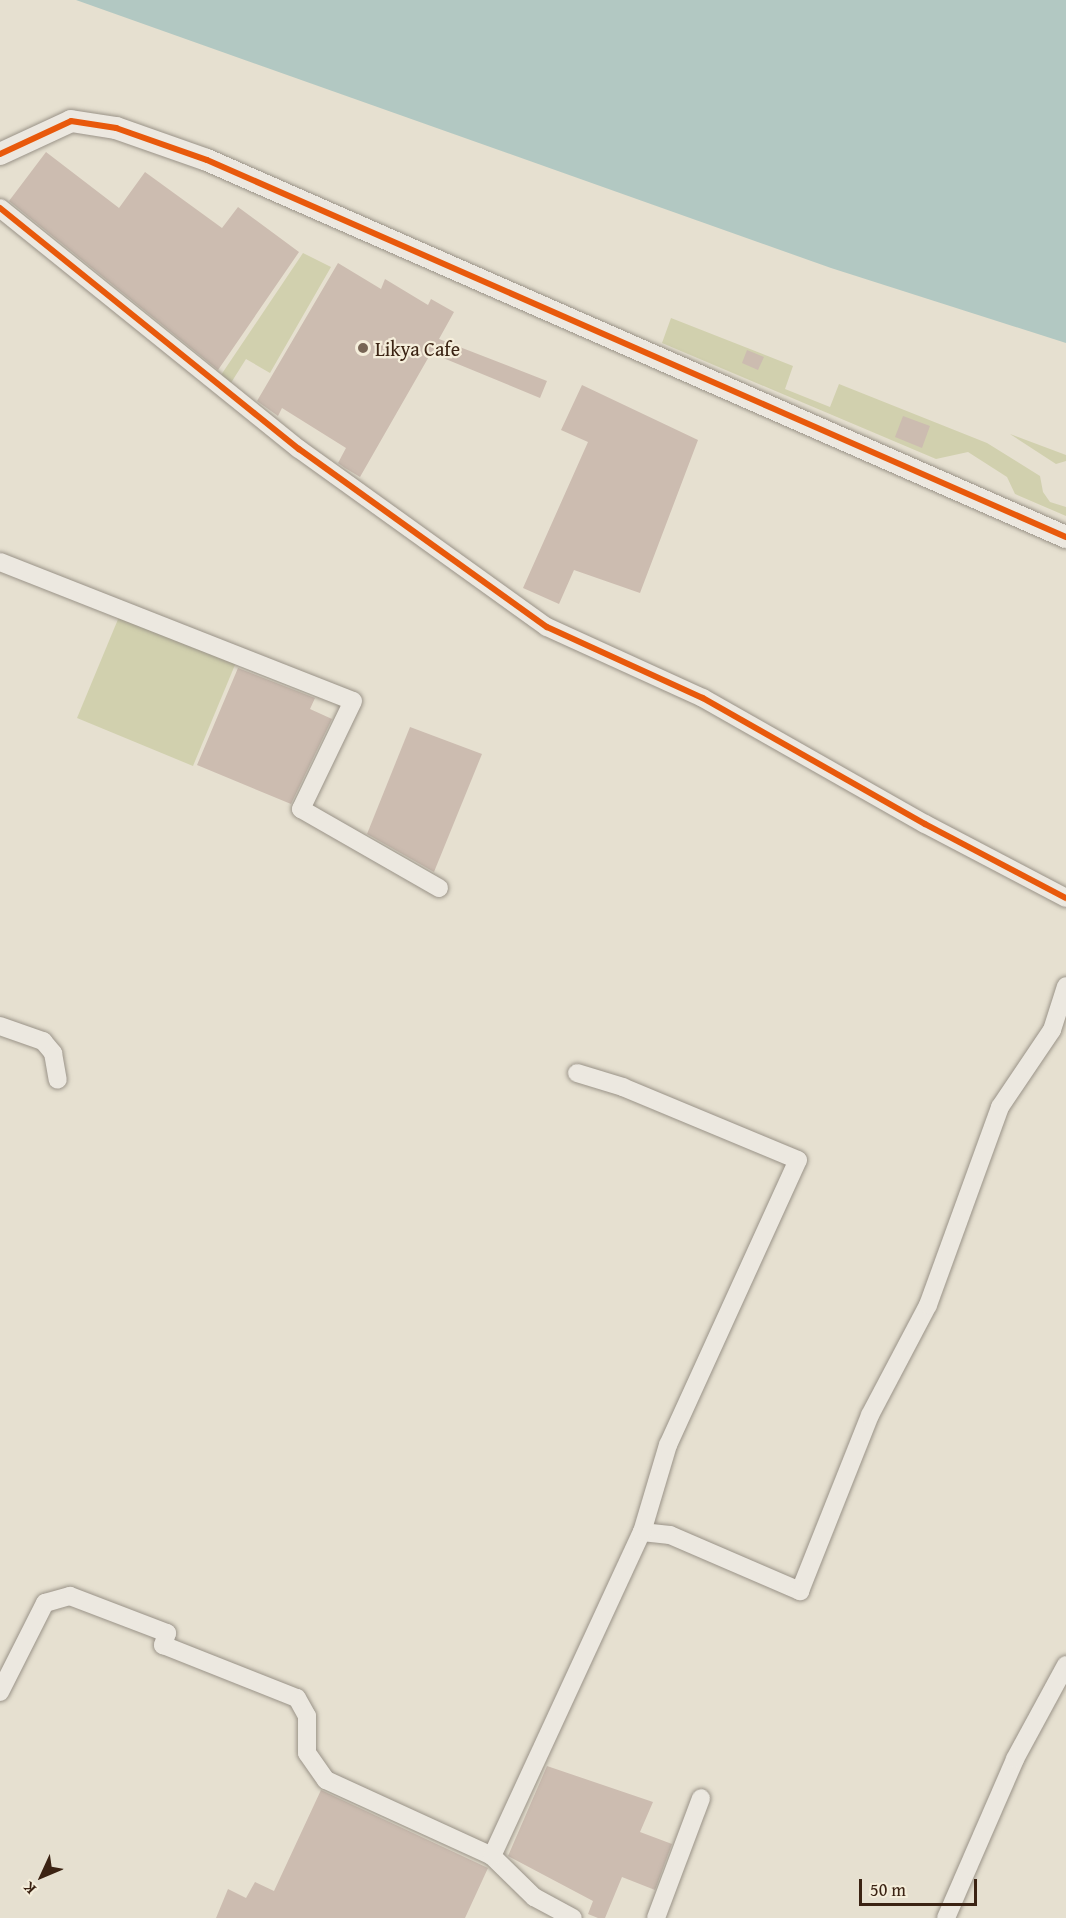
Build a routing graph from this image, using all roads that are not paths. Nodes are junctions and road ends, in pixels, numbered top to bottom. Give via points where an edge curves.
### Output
1 (0, 154) edge
2 (0, 208) edge
3 (1066, 537) edge
4 (0, 562) edge
5 (439, 888) dead end
6 (1066, 898) edge
7 (1066, 986) edge
8 (0, 1026) edge
9 (577, 1073) dead end
10 (58, 1080) dead end
11 (642, 1532) junction
12 (1066, 1665) edge
13 (0, 1692) edge
14 (701, 1798) dead end
15 (492, 1856) junction
16 (573, 1918) edge
17 (656, 1918) edge
18 (946, 1918) edge

1 - 3 street via 71,121 116,128 207,160
2 - 6 street via 299,449 547,627 704,698 925,824
4 - 5 street via 353,701 302,809
7 - 11 street via 1052,1030 1000,1107 928,1305 870,1415 800,1591 670,1535
8 - 10 street via 43,1041 53,1053
9 - 11 street via 623,1087 798,1160 668,1445
11 - 15 street
12 - 18 street via 1015,1759
13 - 15 street via 45,1603 70,1596 167,1633 163,1645 297,1698 307,1716 307,1753 326,1780
14 - 17 street
15 - 16 street via 534,1897

